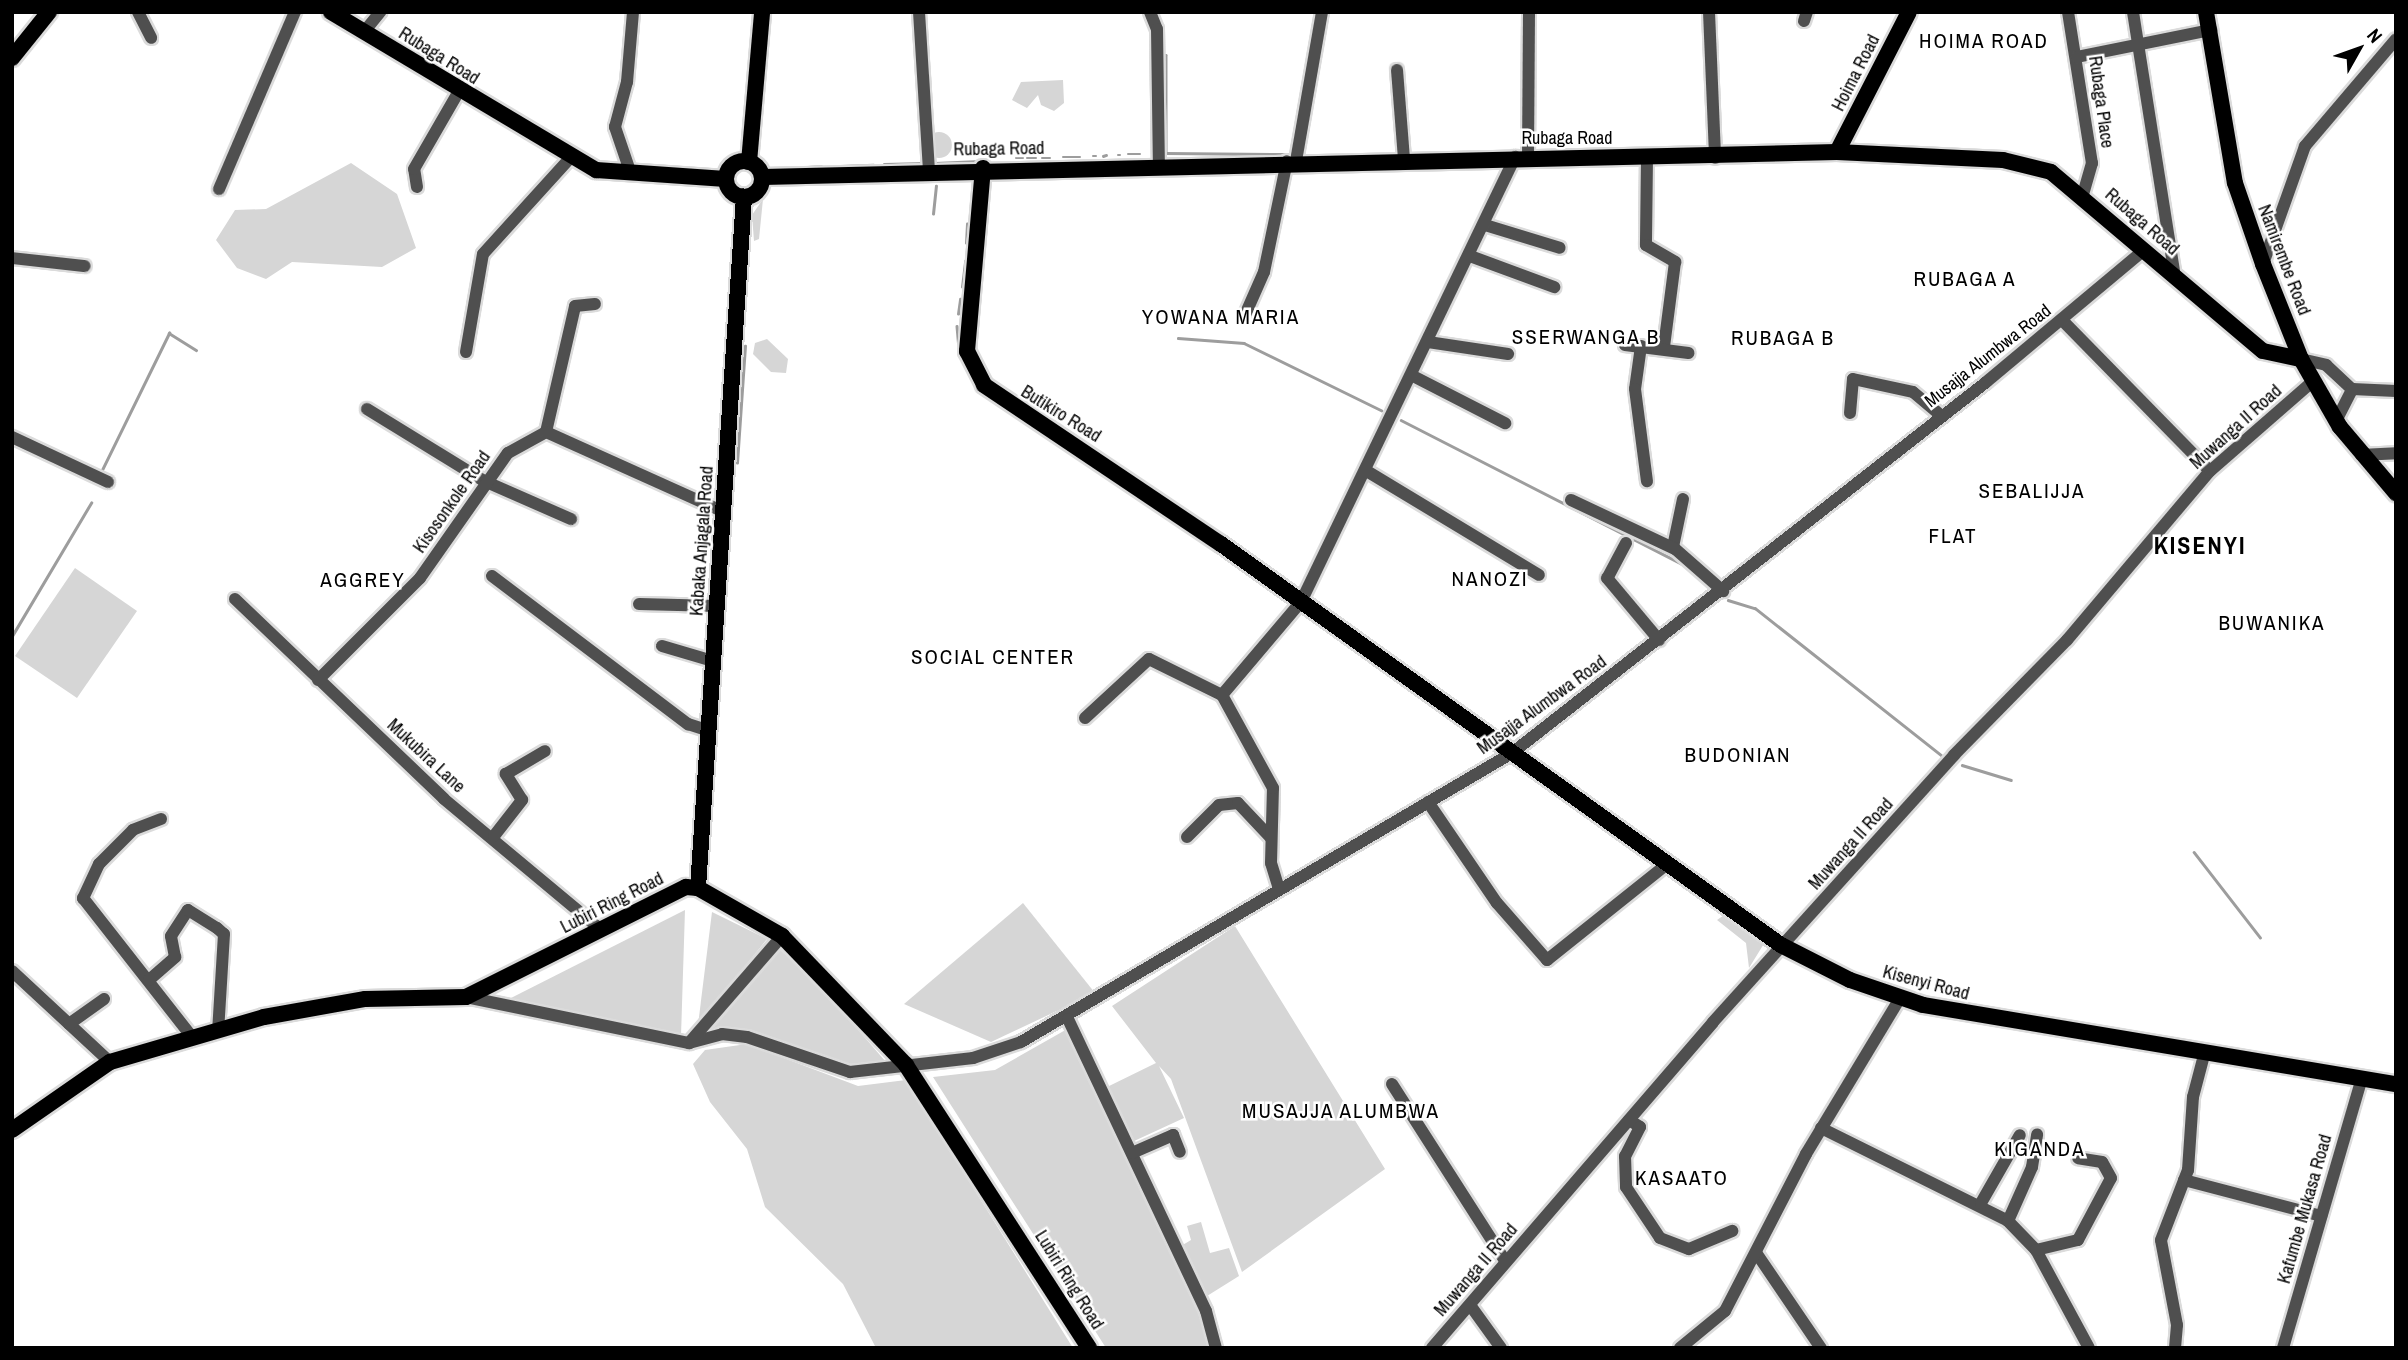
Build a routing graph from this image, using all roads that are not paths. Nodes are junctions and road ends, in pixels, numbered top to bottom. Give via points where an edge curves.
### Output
1 (49, 12) edge
2 (138, 12) edge
3 (295, 12) edge
4 (331, 12) edge
5 (380, 12) edge
6 (633, 12) edge
7 (762, 12) edge
8 (919, 12) edge
9 (1150, 12) edge
10 (1322, 12) edge
11 (1529, 12) edge
12 (1709, 12) edge
13 (1909, 12) edge
14 (2068, 12) edge
15 (2133, 12) edge
16 (2206, 12) edge
17 (2211, 30) junction
18 (364, 33) junction
19 (151, 38) dead end
20 (2396, 39) edge
21 (2142, 46) junction
22 (2077, 57) junction
23 (12, 58) edge
24 (1397, 70) dead end
25 (459, 91) junction
26 (1837, 152) junction
27 (1522, 157) junction
28 (1647, 158) junction
29 (1715, 158) junction
30 (569, 159) junction
31 (1404, 159) junction
32 (1292, 161) junction
33 (749, 162) junction
34 (1159, 166) junction
35 (983, 168) junction
36 (929, 170) junction
37 (631, 174) junction
38 (763, 177) junction
39 (726, 179) junction
40 (417, 187) dead end
41 (219, 189) dead end
42 (2083, 195) junction
43 (744, 197) junction
44 (1485, 225) junction
45 (1560, 248) dead end
46 (2144, 250) junction
47 (1470, 256) junction
48 (12, 258) edge
49 (2263, 264) junction
50 (85, 265) dead end
51 (2175, 276) junction
52 (1554, 288) dead end
53 (595, 304) dead end
54 (1245, 314) dead end
55 (2062, 320) junction
56 (1428, 342) junction
57 (1625, 345) dead end
58 (1641, 346) junction
59 (1664, 347) junction
60 (466, 352) dead end
61 (1688, 352) dead end
62 (1508, 354) dead end
63 (2301, 359) junction
64 (1412, 375) junction
65 (2314, 381) junction
66 (2352, 389) junction
67 (2396, 391) edge
68 (367, 410) dead end
69 (1850, 414) dead end
70 (1942, 416) junction
71 (2336, 421) junction
72 (1505, 423) dead end
73 (546, 432) junction
74 (12, 437) edge
75 (2396, 453) edge
76 (2361, 456) junction
77 (1365, 470) junction
78 (2210, 471) junction
79 (484, 481) junction
80 (1647, 481) dead end
81 (108, 482) dead end
82 (2396, 493) edge
83 (1683, 499) dead end
84 (1571, 500) dead end
85 (724, 512) junction
86 (571, 519) dead end
87 (1626, 542) dead end
88 (1675, 550) junction
89 (1539, 575) dead end
90 (492, 576) dead end
91 (1723, 591) junction
92 (235, 599) dead end
93 (1301, 601) junction
94 (639, 604) dead end
95 (717, 606) junction
96 (1659, 640) junction
97 (662, 646) dead end
98 (713, 661) junction
99 (318, 680) junction
100 (1222, 695) junction
101 (1085, 718) dead end
102 (709, 731) junction
103 (545, 751) dead end
104 (1512, 753) junction
105 (1428, 802) junction
106 (161, 819) dead end
107 (494, 836) junction
108 (1187, 837) dead end
109 (1270, 837) junction
110 (1662, 869) junction
111 (698, 888) junction
112 (1279, 889) junction
113 (601, 930) junction
114 (782, 936) junction
115 (1781, 945) junction
116 (12, 971) edge
117 (149, 980) junction
118 (466, 997) junction
119 (1900, 998) junction
120 (104, 999) dead end
121 (1068, 1019) junction
122 (69, 1024) junction
123 (218, 1031) junction
124 (192, 1037) junction
125 (689, 1043) junction
126 (2204, 1055) junction
127 (110, 1062) junction
128 (899, 1066) junction
129 (2361, 1081) junction
130 (1392, 1084) dead end
131 (2396, 1084) edge
132 (1629, 1120) junction
133 (1821, 1128) junction
134 (12, 1130) edge
135 (2037, 1134) dead end
136 (2020, 1135) dead end
137 (1180, 1152) dead end
138 (1132, 1153) junction
139 (2078, 1158) dead end
140 (2184, 1181) junction
141 (1981, 1203) junction
142 (2321, 1216) junction
143 (2008, 1221) junction
144 (1732, 1231) dead end
145 (2036, 1250) junction
146 (1757, 1254) junction
147 (1506, 1262) junction
148 (1470, 1305) junction
149 (1089, 1348) edge
150 (1216, 1348) edge
151 (1432, 1348) edge
152 (1501, 1348) edge
153 (1680, 1348) edge
154 (1821, 1348) edge
155 (2089, 1348) edge
156 (2175, 1348) edge
157 (2283, 1348) edge

1 - 23 main road
2 - 19 street
3 - 41 street
4 - 18 main road, Rubaga Road
5 - 18 street
6 - 37 street via 627,82 615,127
7 - 33 main road
8 - 36 street
9 - 34 street via 1157,29
10 - 32 street
11 - 27 street
12 - 29 street
13 - 26 main road, Hoima Road
14 - 22 street, Rubaga Place
15 - 21 street
16 - 17 main road, Namirembe Road
17 - 21 street
17 - 49 main road, Namirembe Road via 2235,183
18 - 25 main road, Rubaga Road
20 - 49 street via 2305,146
21 - 22 street
21 - 51 street
22 - 42 street, Rubaga Place via 2092,163
24 - 31 street
25 - 30 main road, Rubaga Road
25 - 40 street via 414,169
26 - 29 main road, Rubaga Road
26 - 42 main road, Rubaga Road via 2033,164
27 - 28 main road, Rubaga Road
27 - 31 main road, Rubaga Road
27 - 44 street
28 - 29 main road, Rubaga Road
28 - 59 street via 1646,245 1675,262
30 - 37 main road, Rubaga Road
30 - 60 street via 483,254
31 - 32 main road, Rubaga Road
32 - 34 main road, Rubaga Road
32 - 54 street via 1264,272
33 - 38 main road
33 - 39 main road via 733,165
34 - 35 main road, Rubaga Road
35 - 36 main road, Rubaga Road
35 - 93 main road, Butikiro Road via 967,351 984,385
36 - 38 main road, Rubaga Road
37 - 39 main road, Rubaga Road
38 - 43 main road via 758,190
39 - 43 main road via 732,192
42 - 46 main road, Rubaga Road
43 - 85 main road, Kabaka Anjagala Road
44 - 45 street
44 - 47 street
46 - 51 main road, Rubaga Road
46 - 55 street, Musajja Alumbwa Road
47 - 52 street
47 - 56 street
48 - 50 street
49 - 63 main road, Namirembe Road
51 - 63 main road, Rubaga Road via 2263,351
53 - 73 street via 575,306
55 - 70 street, Musajja Alumbwa Road
55 - 78 street
56 - 62 street
56 - 64 street
57 - 58 street
58 - 59 street
58 - 80 street via 1635,389
59 - 61 street
63 - 65 main road, Namirembe Road
63 - 66 street via 2326,365
64 - 72 street
64 - 77 street
65 - 71 main road, Namirembe Road
65 - 78 street, Muwanga II Road
66 - 67 street
66 - 71 street
68 - 79 street
69 - 70 street via 1853,379 1913,392
70 - 91 street, Musajja Alumbwa Road
71 - 76 main road, Namirembe Road
73 - 79 street, Kisosonkole Road via 508,453
73 - 85 street
74 - 81 street
75 - 76 street
76 - 82 main road, Namirembe Road
77 - 89 street
77 - 93 street
78 - 115 street, Muwanga II Road via 2067,640
79 - 86 street
79 - 99 street, Kisosonkole Road via 420,578
83 - 88 street
84 - 88 street
85 - 95 main road, Kabaka Anjagala Road
87 - 96 street via 1607,578
88 - 91 street
90 - 102 street via 688,724
91 - 96 street, Musajja Alumbwa Road
92 - 99 street, Mukubira Lane
93 - 100 street
93 - 104 main road, Butikiro Road
94 - 95 street
95 - 98 main road, Kabaka Anjagala Road
96 - 104 street, Musajja Alumbwa Road
97 - 98 street
98 - 102 main road, Kabaka Anjagala Road
99 - 107 street, Mukubira Lane via 444,799
100 - 101 street via 1149,659
100 - 109 street via 1273,788
102 - 111 main road, Kabaka Anjagala Road
103 - 107 street via 506,774 522,800
104 - 105 street, Musajja Alumbwa Road
104 - 110 main road, Kisenyi Road
105 - 110 street via 1497,903 1547,960
105 - 112 street, Musajja Alumbwa Road
106 - 117 street via 133,830 99,864 83,898
107 - 113 street, Mukubira Lane
108 - 109 street via 1219,805 1238,803
109 - 112 street
110 - 115 main road, Kisenyi Road
111 - 113 main road, Lubiri Ring Road via 686,887
111 - 114 main road, Lubiri Ring Road
112 - 121 street, Musajja Alumbwa Road
113 - 118 main road, Lubiri Ring Road
114 - 125 street
114 - 128 main road, Lubiri Ring Road
115 - 119 main road, Kisenyi Road
115 - 132 street, Muwanga II Road
116 - 122 street
117 - 123 street via 174,957 171,936 188,910 218,928 224,934
117 - 124 street
118 - 123 main road, Lubiri Ring Road via 365,999
118 - 125 street
119 - 126 main road, Kisenyi Road
119 - 133 street
120 - 122 street
121 - 128 street, Musajja Alumbwa Road via 973,1058
121 - 138 street
122 - 127 street
123 - 124 main road, Lubiri Ring Road
124 - 127 main road, Lubiri Ring Road
125 - 128 street, Musajja Alumbwa Road via 722,1034 747,1037 822,1067 850,1072
126 - 129 main road, Kisenyi Road
126 - 140 street via 2193,1097
127 - 134 main road, Lubiri Ring Road
128 - 149 main road, Lubiri Ring Road
129 - 131 main road, Kisenyi Road
129 - 142 street, Kafumbe Mukasa Road
130 - 147 street
132 - 144 street via 1640,1127 1625,1156 1626,1187 1660,1238 1689,1249
132 - 147 street, Muwanga II Road
133 - 141 street
133 - 146 street
135 - 143 street via 2028,1178
136 - 141 street
137 - 138 street via 1173,1135
138 - 150 street
139 - 145 street via 2102,1162 2111,1178 2078,1240
140 - 142 street
140 - 156 street via 2164,1225 2161,1252 2177,1325
141 - 143 street
142 - 157 street, Kafumbe Mukasa Road
143 - 145 street
145 - 155 street
146 - 153 street via 1725,1311
146 - 154 street
147 - 148 street, Muwanga II Road
148 - 151 street, Muwanga II Road
148 - 152 street

